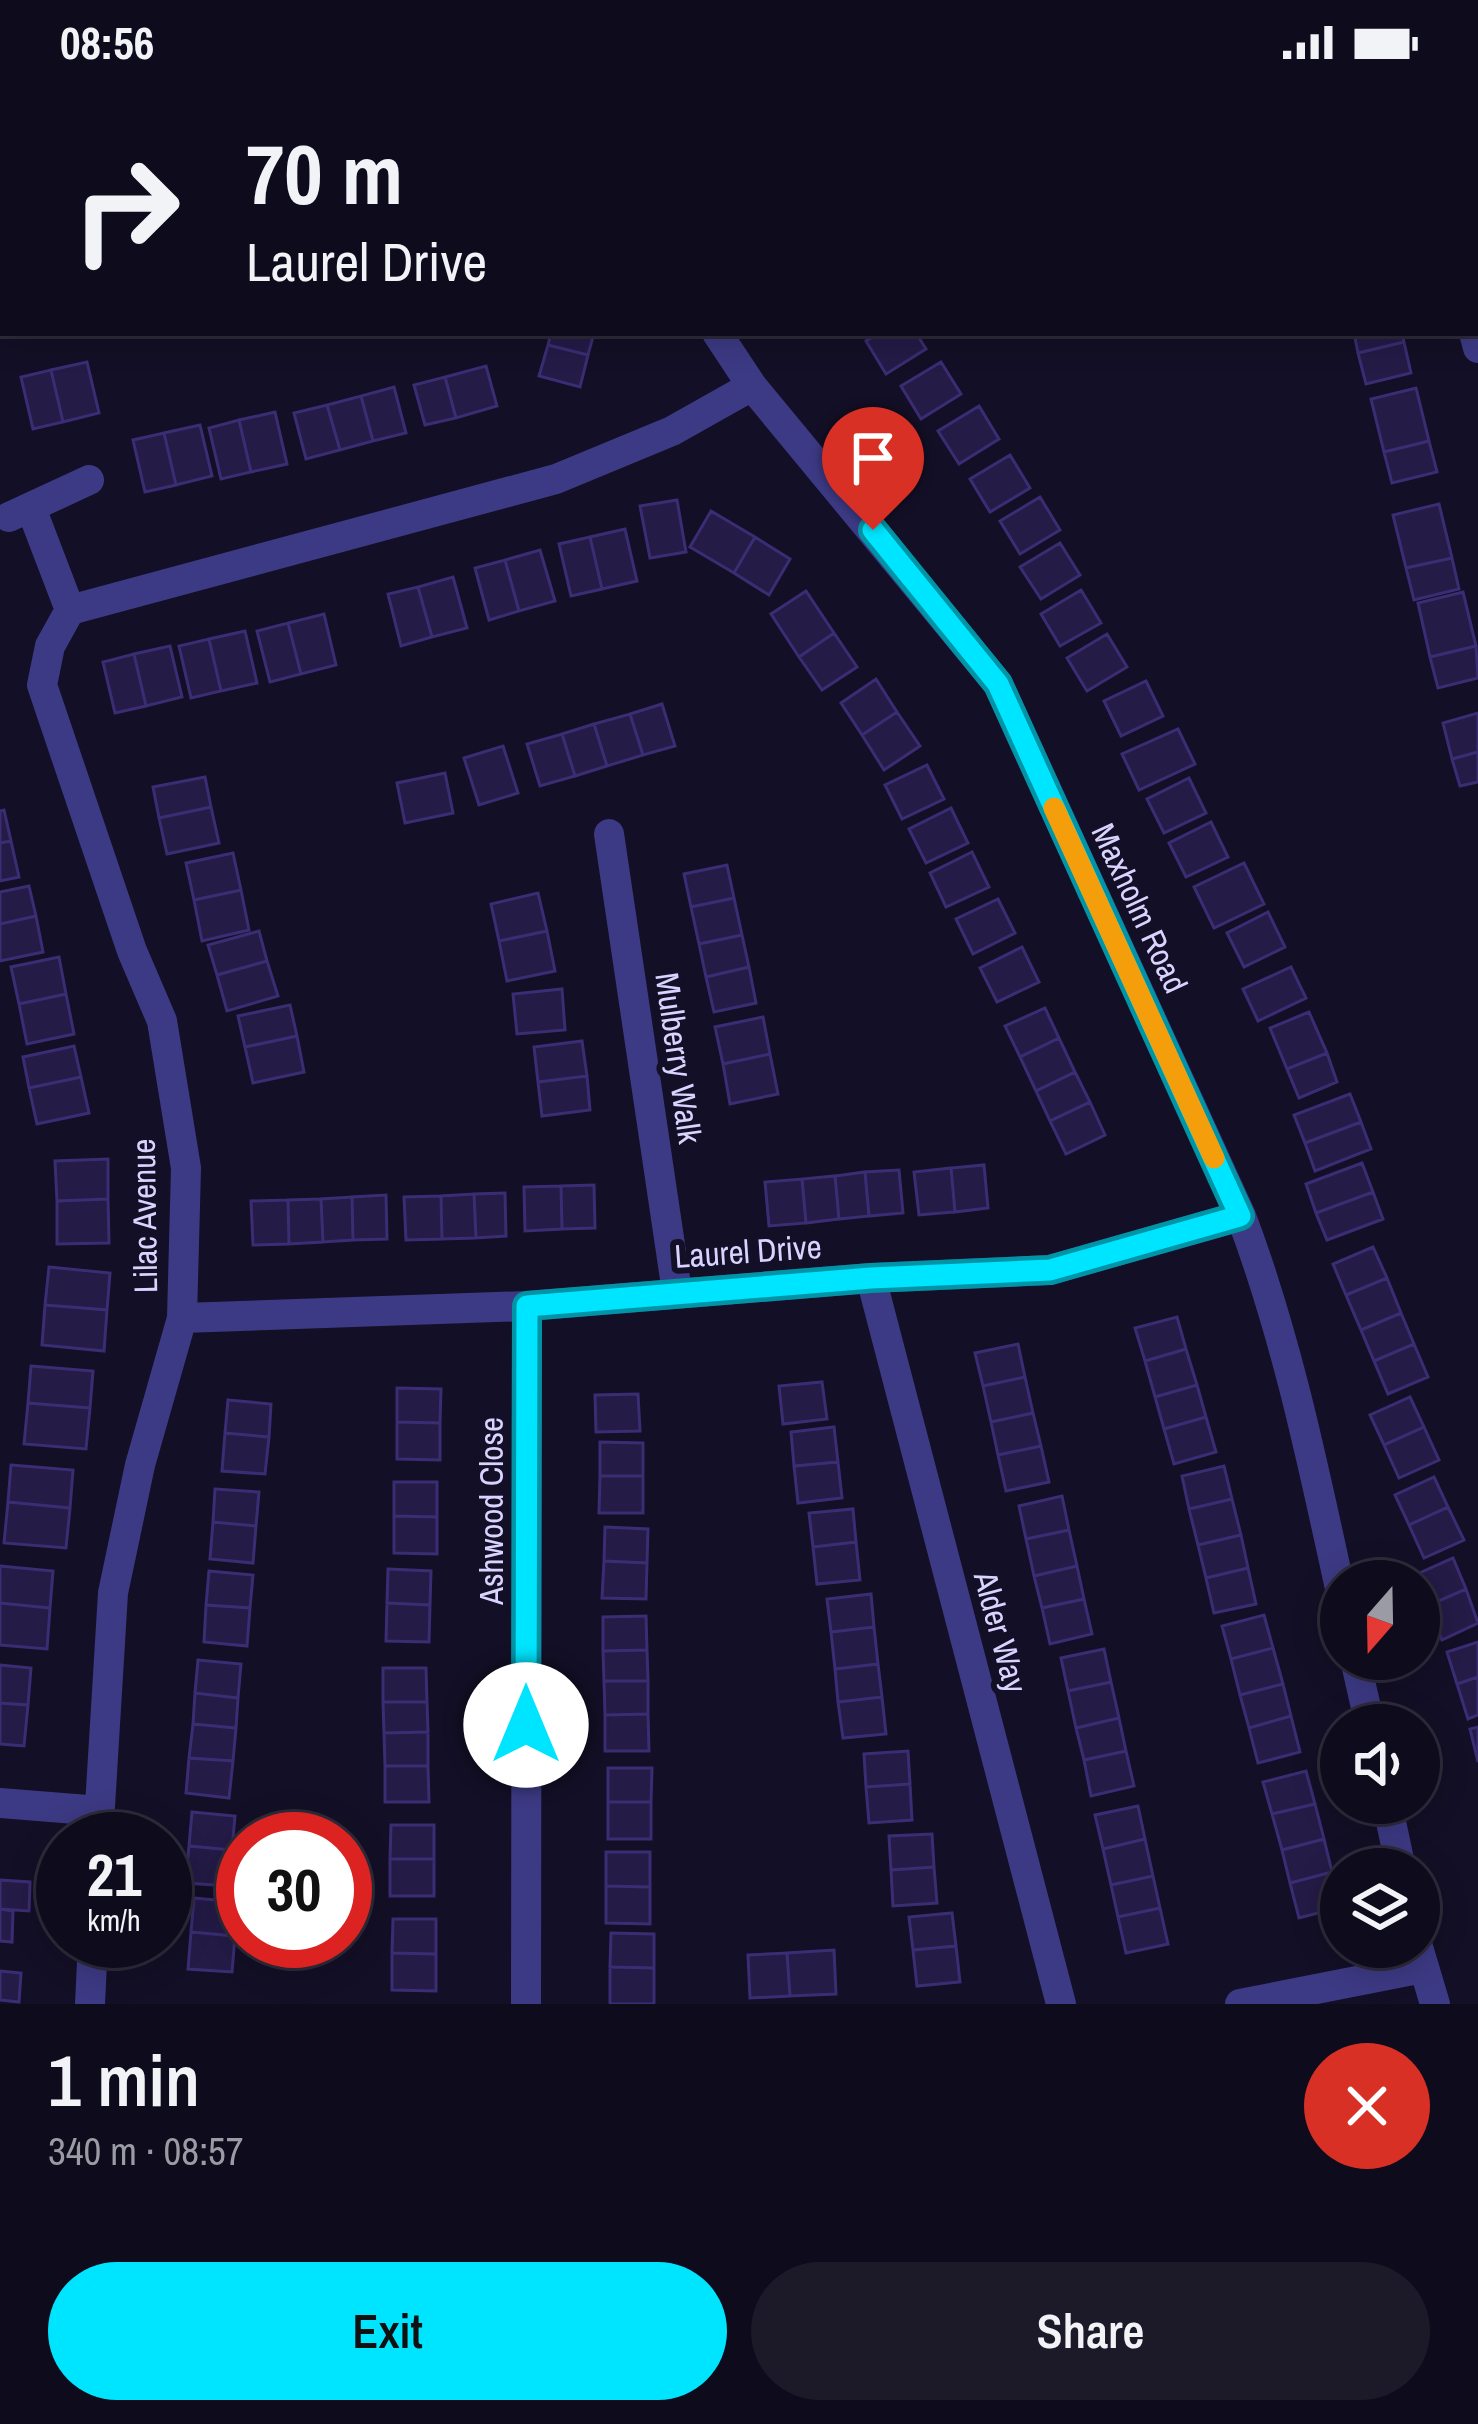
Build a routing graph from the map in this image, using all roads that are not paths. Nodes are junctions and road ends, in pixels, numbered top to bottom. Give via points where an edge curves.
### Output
1 (719, 336) edge
2 (752, 386) junction
3 (89, 480) dead end
4 (70, 610) junction
5 (609, 834) dead end
6 (1240, 1216) junction
7 (871, 1278) junction
8 (677, 1292) junction
9 (527, 1306) junction
10 (182, 1318) junction
11 (1334, 1560) edge
12 (0, 1803) edge
13 (40, 1812) edge
14 (100, 1812) edge
15 (92, 1968) edge
16 (1381, 1968) edge
17 (1423, 1968) edge
18 (90, 2004) edge
19 (526, 2004) edge
20 (1060, 2004) edge
21 (1240, 2004) edge
22 (1435, 2004) edge

1 - 2 street, Maxholm Road
2 - 4 street via 672,431 556,478
2 - 6 street, Maxholm Road via 998,684
3 - 4 street via 20,513
4 - 10 street, Lilac Avenue via 50,646 42,685 162,1022 186,1168
5 - 8 street, Mulberry Walk
6 - 7 street, Laurel Drive via 1050,1270
6 - 11 street, Maxholm Road via 1270,1293
7 - 8 street, Laurel Drive
7 - 20 street, Alder Way
8 - 9 street, Laurel Drive
9 - 10 street, Laurel Drive
9 - 19 street, Ashwood Close
10 - 14 street, Lilac Avenue via 112,1593
12 - 13 street
15 - 18 street
16 - 21 street
17 - 22 street

